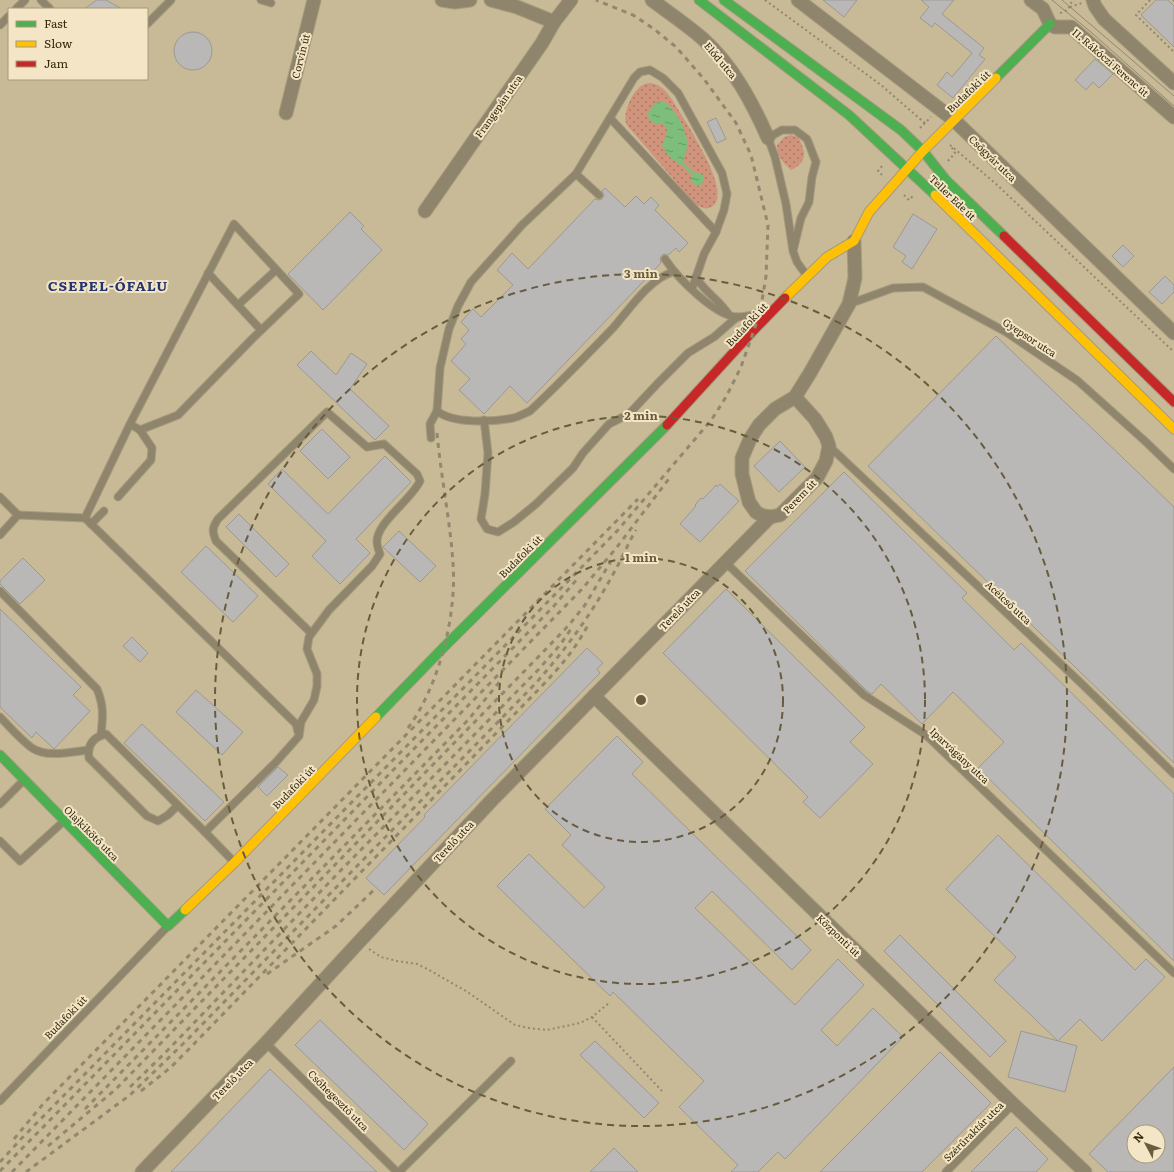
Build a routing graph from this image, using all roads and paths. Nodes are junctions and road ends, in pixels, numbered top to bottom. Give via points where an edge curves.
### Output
1 (25, 0) edge
2 (41, 0) edge
3 (171, 0) edge
4 (262, 0) edge
5 (314, 0) edge
6 (442, 0) edge
7 (470, 0) edge
8 (491, 0) edge
9 (571, 0) edge
10 (652, 0) edge
11 (698, 0) edge
12 (724, 0) edge
13 (765, 0) edge
14 (798, 0) edge
15 (1031, 0) edge
16 (1072, 0) edge
17 (1150, 0) edge
18 (1088, 1) edge
19 (271, 3) dead end
20 (515, 3) edge
21 (1070, 7) junction
22 (17, 8) edge
23 (49, 8) edge
24 (8, 17) edge
25 (1049, 21) junction
26 (554, 22) junction
27 (148, 23) edge
28 (0, 25) edge
29 (1174, 52) edge
30 (1174, 84) edge
31 (286, 113) dead end
32 (1174, 117) edge
33 (610, 118) junction
34 (954, 120) junction
35 (939, 134) junction
36 (768, 138) junction
37 (923, 151) junction
38 (908, 168) junction
39 (576, 174) junction
40 (599, 195) dead end
41 (425, 211) dead end
42 (716, 232) junction
43 (854, 241) junction
44 (793, 251) junction
45 (665, 259) dead end
46 (276, 270) junction
47 (673, 272) junction
48 (208, 273) junction
49 (807, 276) junction
50 (696, 277) junction
51 (692, 289) junction
52 (779, 304) junction
53 (849, 304) junction
54 (238, 305) junction
55 (730, 316) junction
56 (737, 317) junction
57 (261, 330) junction
58 (1174, 333) edge
59 (1174, 352) edge
60 (794, 397) junction
61 (1174, 402) edge
62 (437, 411) junction
63 (484, 420) junction
64 (130, 424) junction
65 (140, 430) junction
66 (1174, 430) edge
67 (431, 438) dead end
68 (829, 446) junction
69 (1174, 469) edge
70 (0, 497) edge
71 (118, 497) dead end
72 (104, 511) dead end
73 (18, 515) junction
74 (770, 517) junction
75 (85, 518) junction
76 (91, 524) junction
77 (0, 535) edge
78 (725, 562) junction
79 (0, 591) edge
80 (311, 633) junction
81 (594, 696) junction
82 (0, 717) edge
83 (101, 735) junction
84 (299, 736) junction
85 (88, 750) junction
86 (0, 755) edge
87 (1174, 774) edge
88 (24, 780) junction
89 (0, 804) edge
90 (178, 805) junction
91 (64, 821) junction
92 (205, 832) junction
93 (0, 841) edge
94 (235, 862) junction
95 (168, 926) junction
96 (358, 943) junction
97 (1174, 973) edge
98 (609, 1003) dead end
99 (592, 1017) junction
100 (266, 1043) junction
101 (511, 1061) dead end
102 (662, 1091) dead end
103 (0, 1100) edge
104 (1013, 1104) junction
105 (142, 1172) edge
106 (398, 1172) edge
107 (946, 1172) edge
108 (1085, 1172) edge

1 - 22 lane
2 - 23 lane
3 - 27 lane
4 - 19 lane
5 - 31 street, Corvin út
6 - 7 street
8 - 20 street
9 - 26 street, Frangepán utca
10 - 36 street, Előd utca via 703,39 722,58 757,113
11 - 38 street, Teller Ede út via 849,115
12 - 37 street, Teller Ede út via 887,119
13 - 35 path via 881,85
14 - 34 street, Csőgyár utca
15 - 25 street via 1043,9
16 - 21 path
17 - 29 path via 1136,15
18 - 21 path
18 - 30 street
20 - 26 street
21 - 25 path
24 - 28 lane
25 - 32 street, II. Rákóczi Ferenc út via 1055,27 1071,27
25 - 34 street, Budafoki út
26 - 41 street, Frangepán utca
33 - 39 lane
33 - 42 lane
33 - 42 lane via 640,72 650,70 663,78 678,93 722,173 727,194
34 - 35 street, Budafoki út
34 - 58 street, Csőgyár utca
35 - 37 street, Budafoki út
35 - 59 path via 995,183
36 - 44 lane via 786,204
36 - 44 lane via 782,130 795,130 807,139 816,162 809,202 801,218
37 - 38 street, Budafoki út
37 - 61 street, Teller Ede út via 946,180
38 - 43 street, Budafoki út via 869,212
38 - 66 street, Teller Ede út
39 - 40 lane
39 - 62 lane via 522,225 471,282 449,329 440,368
42 - 50 lane via 704,254
43 - 49 street, Budafoki út via 827,257
43 - 53 street, Perem út via 855,278
44 - 49 lane
45 - 47 lane
46 - 48 lane via 234,224
46 - 54 lane
46 - 57 lane via 299,294
47 - 51 lane
47 - 63 lane via 665,274 652,284 530,411 514,418
48 - 54 lane
48 - 64 lane
49 - 52 street, Budafoki út
50 - 51 lane
50 - 55 lane
51 - 55 lane via 712,307
52 - 56 lane via 760,313
52 - 94 street, Budafoki út via 665,427 443,648
53 - 60 street, Perem út
53 - 69 lane, Gyepsor utca via 893,288 923,287 1006,332 1078,381
54 - 57 lane
55 - 56 lane
56 - 63 lane via 714,337 688,353 629,414 610,424 583,453 573,468 536,504 498,532 487,529 481,519 488,453
57 - 65 lane via 178,415
60 - 68 street via 815,419
60 - 74 street, Perem út via 775,409 759,425 742,458 742,474 749,502 756,512
62 - 63 lane via 456,419
62 - 67 lane via 430,424
64 - 65 lane
64 - 75 lane
65 - 71 lane via 152,448 151,460
68 - 74 street, Perem út via 826,461 817,478 780,516
68 - 87 lane, Acélcső utca
70 - 73 lane
72 - 76 lane
73 - 75 lane
73 - 77 lane
74 - 78 street, Terelő utca
75 - 76 lane
76 - 84 lane via 296,724
78 - 81 street, Terelő utca
78 - 97 lane, Iparvágány utca via 864,695 926,735
79 - 83 lane via 97,689 102,700
80 - 80 lane via 329,610 372,566 380,554 377,541 383,525 416,489 420,481 417,474 384,444 367,447 327,412 212,527 216,541
80 - 84 lane via 307,649 316,674 317,686 314,700 301,722
81 - 96 street, Terelő utca
81 - 104 street, Központi út
82 - 85 lane via 33,748 61,753
83 - 85 lane via 91,742
83 - 90 lane via 106,734
84 - 92 lane
85 - 90 lane via 89,758 147,816 158,821
86 - 88 street, Olajkikötő utca
88 - 89 lane
88 - 91 street, Olajkikötő utca
90 - 92 lane
91 - 93 lane via 20,861
91 - 95 street, Olajkikötő utca
92 - 94 lane
94 - 95 street, Budafoki út
95 - 103 lane, Budafoki út
96 - 99 path via 381,956 416,964 429,970 466,991 515,1025 547,1030 580,1023
96 - 100 street, Terelő utca
98 - 99 path
99 - 102 path
100 - 105 street, Terelő utca
100 - 106 lane, Csőhegesztő utca
101 - 106 lane
104 - 107 lane, Szérűraktár utca
104 - 108 street, Központi út

